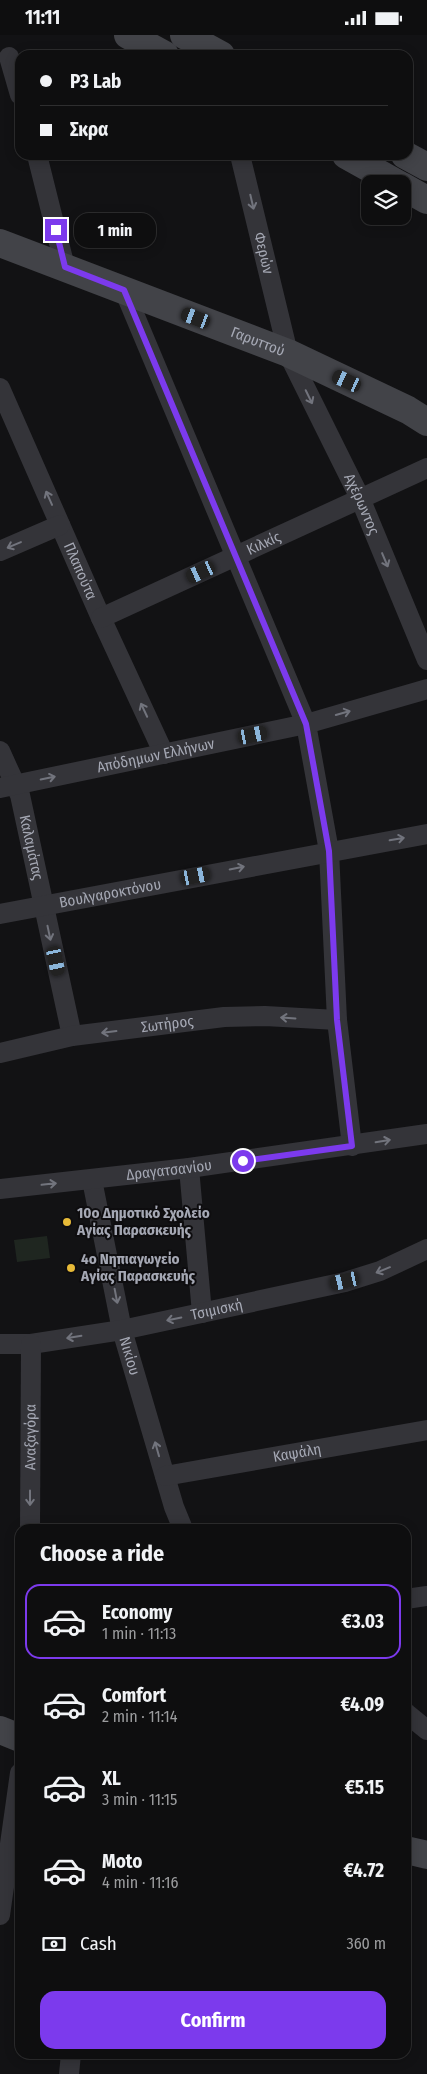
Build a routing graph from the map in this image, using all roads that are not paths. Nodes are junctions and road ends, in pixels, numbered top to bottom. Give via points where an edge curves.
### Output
1 (128, 35) edge
2 (184, 35) edge
3 (156, 50) edge
4 (212, 50) edge
5 (9, 57) dead end
6 (15, 78) edge
7 (413, 159) edge
8 (38, 160) edge
9 (241, 160) edge
10 (355, 160) edge
11 (427, 167) edge
12 (382, 175) edge
13 (411, 191) edge
14 (427, 200) edge
15 (0, 243) edge
16 (65, 267) junction
17 (124, 290) junction
18 (288, 353) junction
19 (0, 387) edge
20 (427, 422) edge
21 (427, 469) edge
22 (360, 498) junction
23 (60, 525) junction
24 (0, 551) edge
25 (234, 556) junction
26 (101, 618) junction
27 (427, 661) edge
28 (427, 689) edge
29 (306, 724) junction
30 (0, 751) edge
31 (164, 754) junction
32 (8, 786) edge
33 (427, 834) edge
34 (329, 851) junction
35 (43, 905) junction
36 (0, 915) edge
37 (337, 1020) junction
38 (72, 1037) junction
39 (0, 1053) edge
40 (427, 1134) edge
41 (352, 1146) junction
42 (188, 1168) junction
43 (92, 1180) junction
44 (0, 1189) edge
45 (427, 1249) edge
46 (202, 1313) junction
47 (122, 1330) junction
48 (0, 1344) edge
49 (31, 1344) junction
50 (427, 1430) edge
51 (165, 1476) junction
52 (30, 1524) edge
53 (181, 1524) edge
54 (427, 1596) edge
55 (411, 1598) edge
56 (411, 1717) edge
57 (0, 1730) edge
58 (427, 1730) edge
59 (15, 1736) edge
60 (15, 1808) edge
61 (411, 1850) edge
62 (427, 1855) edge
63 (0, 1915) edge
64 (70, 2059) edge
65 (69, 2074) edge

1 - 3 street
2 - 4 street
5 - 6 street
7 - 11 street
8 - 16 street
9 -> 18 street, Φερών
10 - 12 street
13 - 14 street
15 - 16 street, Γαρυττού
16 - 17 street, Γαρυττού
17 - 18 street, Γαρυττού
17 - 25 street
18 - 20 street, Γαρυττού
18 -> 22 street, Αχέρωντος
23 -> 19 street, Πλαπούτα
21 - 22 street, Κιλκίς
22 - 25 street, Κιλκίς
22 -> 27 street, Αχέρωντος
23 -> 24 street
23 - 26 street, Πλαπούτα
25 - 26 street, Κιλκίς
25 - 29 street
31 -> 26 street, Πλαπούτα
29 -> 28 street, Απόδημων Ελλήνων
29 - 31 street, Απόδημων Ελλήνων
29 - 34 street
30 - 32 street, Καλαμάτας
32 -> 31 street, Απόδημων Ελλήνων
32 - 35 street, Καλαμάτας
34 -> 33 street, Βουλγαροκτόνου
35 -> 34 street, Βουλγαροκτόνου
34 - 37 street
35 - 36 street, Βουλγαροκτόνου
35 -> 38 street, Καλαμάτας
37 -> 38 street, Σωτήρος via 242,1016
37 - 41 street
38 - 39 street, Σωτήρος
41 -> 40 street, Δραγατσανίου
41 - 42 street, Δραγατσανίου
42 - 43 street, Δραγατσανίου
42 - 46 street
44 -> 43 street, Δραγατσανίου
43 -> 47 street, Νικίου
45 -> 46 street, Τσιμισκή via 380,1271 345,1281
46 -> 47 street, Τσιμισκή
47 -> 49 street, Τσιμισκή
51 -> 47 street, Νικίου
48 - 49 street, Τσιμισκή
49 -> 52 street, Αναξαγόρα
50 - 51 street, Καψάλη
51 - 53 street, Νικίου
54 - 55 street
56 - 58 street
57 - 59 street
60 - 63 street
61 - 62 street
64 - 65 street

